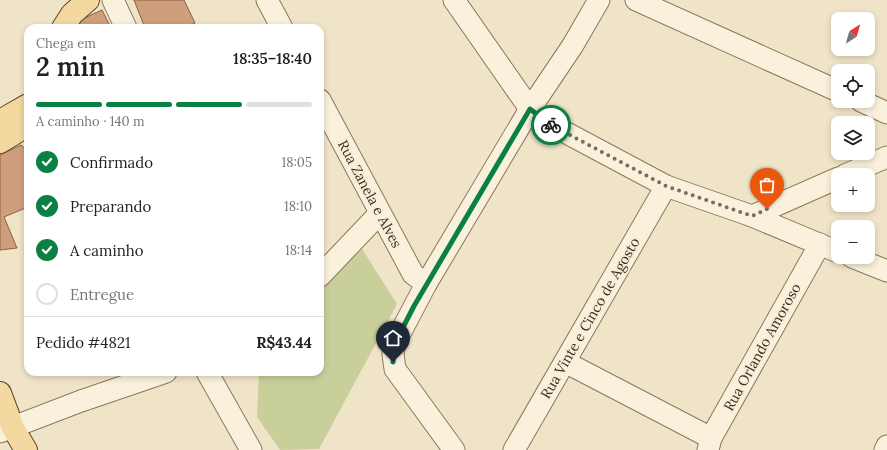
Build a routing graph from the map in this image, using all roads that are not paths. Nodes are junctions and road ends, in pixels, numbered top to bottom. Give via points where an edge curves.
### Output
1 (88, 0) edge
2 (113, 0) edge
3 (267, 0) edge
4 (454, 0) edge
5 (598, 0) edge
6 (636, 0) edge
7 (66, 24) edge
8 (124, 24) edge
9 (280, 24) edge
10 (831, 88) edge
11 (24, 107) edge
12 (875, 107) edge
13 (324, 108) edge
14 (530, 109) junction
15 (887, 113) edge
16 (0, 121) edge
17 (24, 127) edge
18 (0, 142) edge
19 (887, 157) edge
20 (861, 168) edge
21 (831, 181) edge
22 (666, 186) junction
23 (380, 214) junction
24 (752, 216) junction
25 (829, 248) edge
26 (870, 264) edge
27 (887, 271) edge
28 (324, 272) edge
29 (426, 284) junction
30 (564, 362) junction
31 (154, 376) edge
32 (209, 376) edge
33 (0, 392) edge
34 (6, 430) edge
35 (709, 444) edge
36 (887, 446) edge
37 (26, 450) edge
38 (252, 450) edge
39 (454, 450) edge
40 (514, 450) edge
41 (885, 450) edge

1 - 7 main road via 72,14
2 - 8 street
3 - 9 street
4 - 14 street
5 - 14 street via 573,46
6 - 10 street
11 - 16 main road
12 - 15 street
13 - 23 street, Rua Zanela e Alves
14 - 22 street via 568,135
14 - 29 street
17 - 18 main road
19 - 20 street
21 - 24 street
22 - 24 street
22 - 30 street, Rua Vinte e Cinco de Agosto
23 - 28 street
23 - 29 street, Rua Zanela e Alves via 413,274
24 - 25 street
25 - 35 street, Rua Orlando Amoroso
26 - 27 street
29 - 39 street via 395,343 393,362 395,369
30 - 35 street
30 - 40 street, Rua Vinte e Cinco de Agosto
31 - 34 street
32 - 38 street
33 - 34 main road
34 - 37 main road
36 - 41 street

